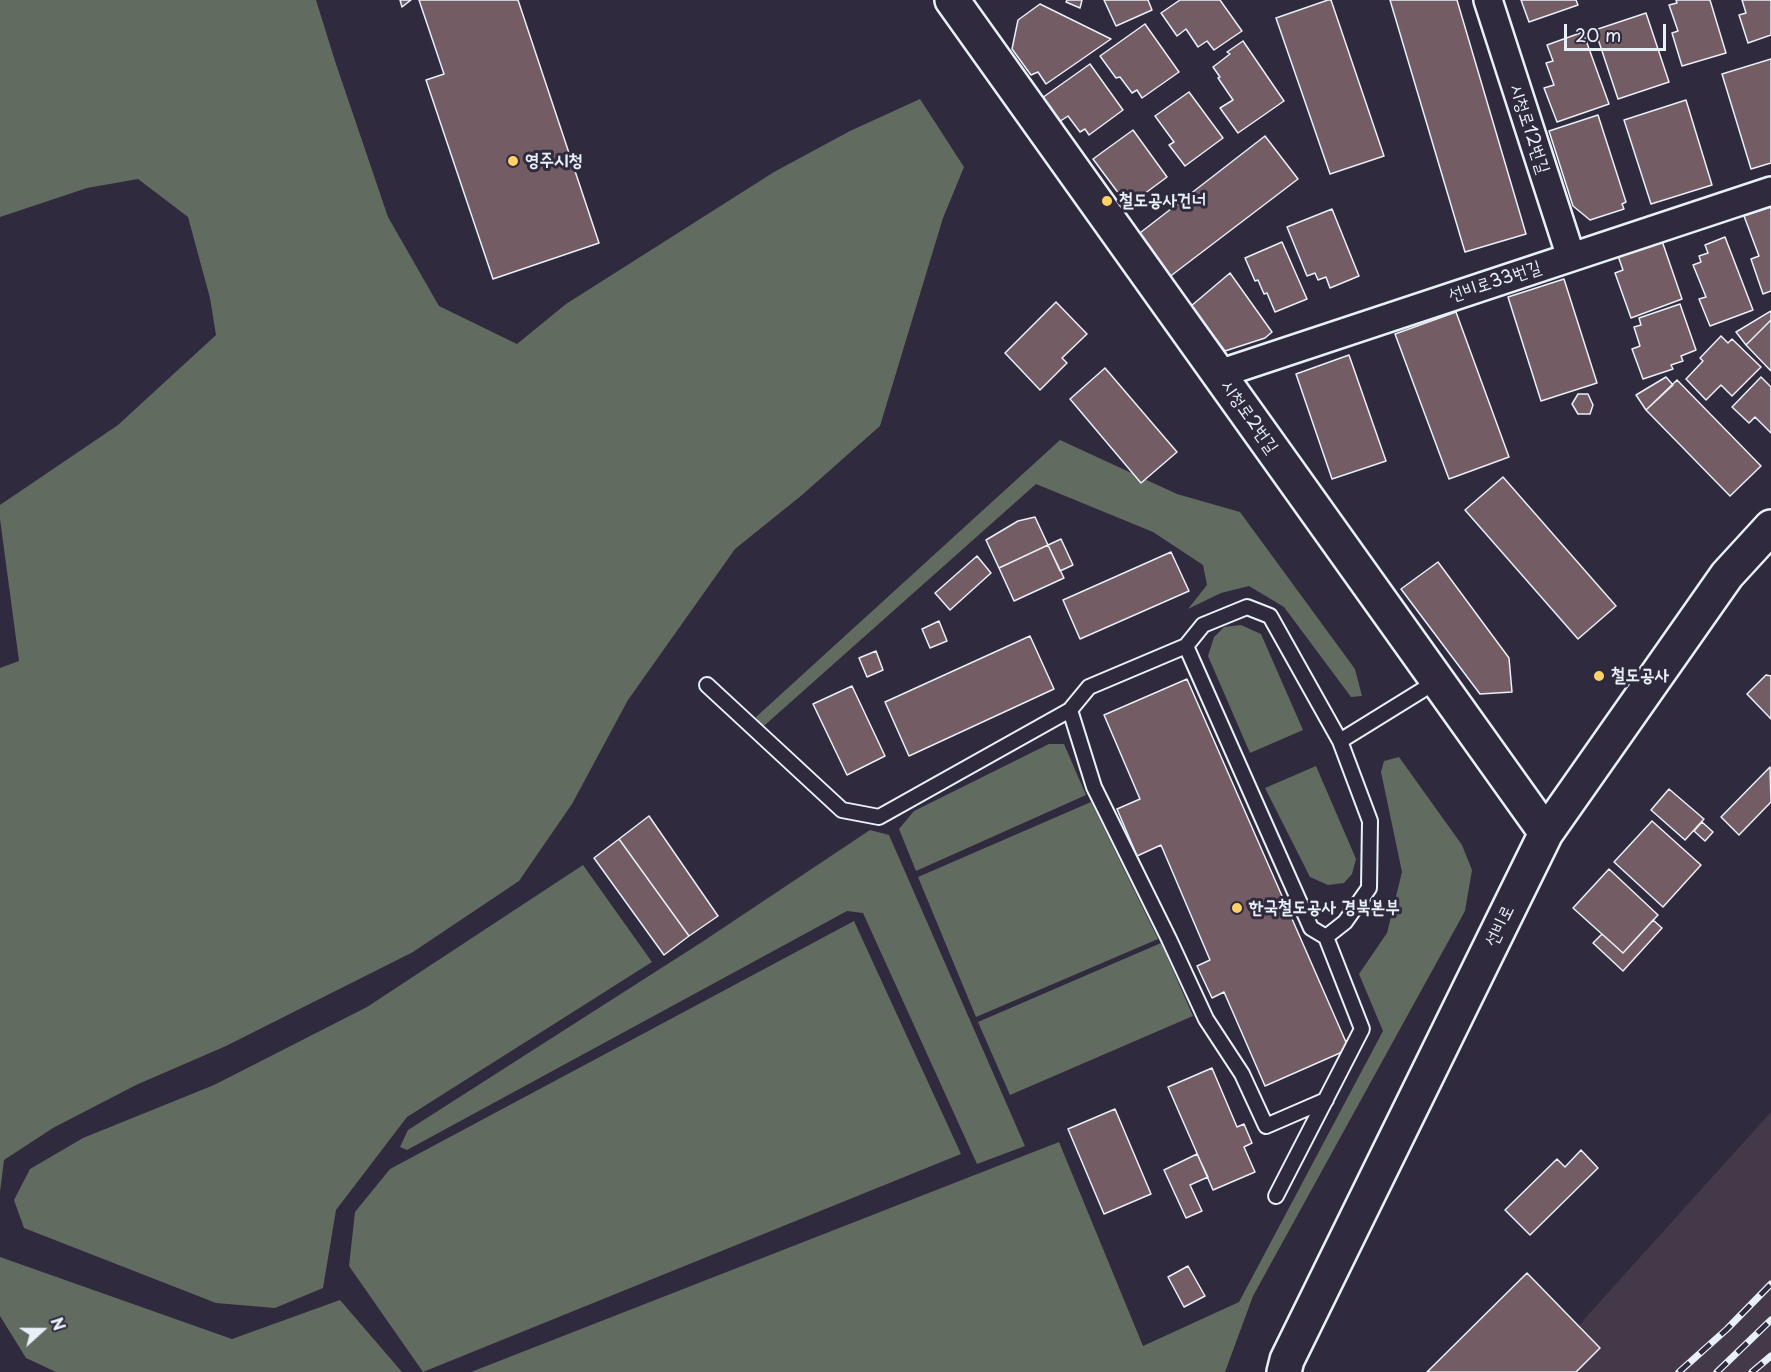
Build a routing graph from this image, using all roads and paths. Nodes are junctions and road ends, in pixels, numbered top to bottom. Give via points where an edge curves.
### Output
1 (952, 0) edge
2 (1488, 0) edge
3 (1771, 191) edge
4 (1570, 257) junction
5 (1218, 374) junction
6 (1771, 527) edge
7 (1186, 646) junction
8 (1437, 681) junction
9 (707, 685) dead end
10 (1070, 710) junction
11 (1340, 741) junction
12 (1546, 833) junction
13 (1326, 937) junction
14 (1326, 1100) junction
15 (1275, 1196) dead end
16 (1286, 1366) edge

1 - 5 main road, 시청로2번길
2 - 4 street, 시청로12번길
3 - 4 street, 선비로33번길
4 - 5 street, 선비로33번길
5 - 8 main road, 시청로2번길
6 - 12 main road, 선비로 via 1727,575
7 - 10 lane via 1089,687
7 - 11 lane via 1203,624 1247,608 1270,616
7 - 13 lane via 1311,928
8 - 11 lane
8 - 12 main road, 시청로2번길
9 - 10 lane via 842,810 879,817
10 - 14 lane via 1094,787 1206,1019 1242,1074 1266,1126
11 - 13 lane via 1370,821 1369,888 1345,922
12 - 16 main road, 선비로
13 - 14 lane via 1362,1029
14 - 15 lane

